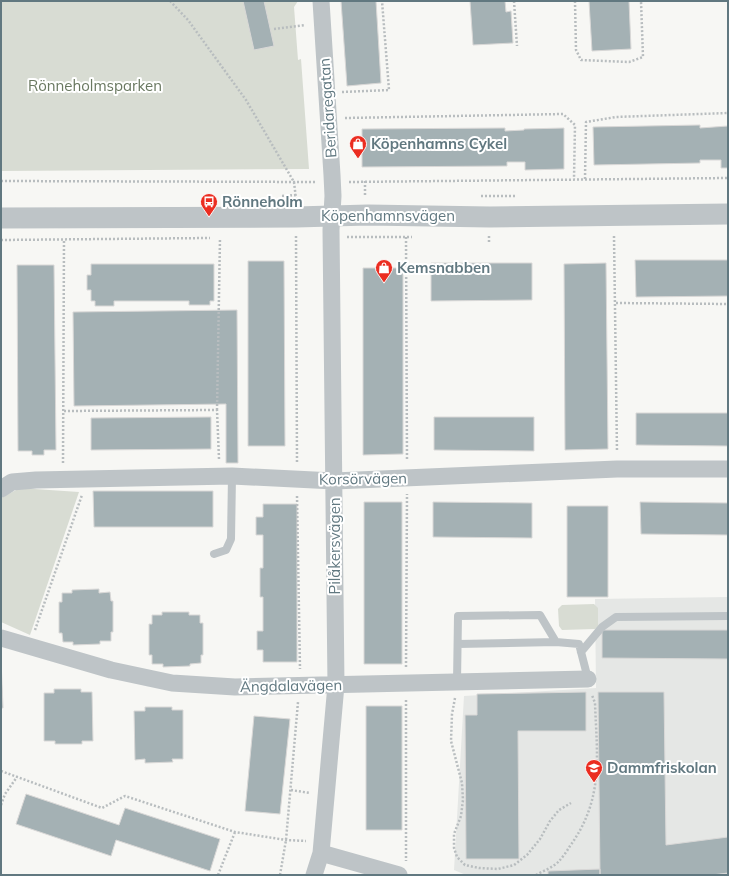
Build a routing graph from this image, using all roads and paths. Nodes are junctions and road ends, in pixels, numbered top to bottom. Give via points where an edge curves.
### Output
1 (170, 1) edge
2 (321, 1) edge
3 (382, 1) edge
4 (514, 1) edge
5 (575, 1) edge
6 (641, 1) edge
7 (322, 22) junction
8 (274, 29) dead end
9 (517, 46) dead end
10 (327, 93) junction
11 (728, 113) edge
12 (328, 119) junction
13 (728, 178) edge
14 (574, 180) junction
15 (585, 180) junction
16 (1, 181) edge
17 (294, 182) junction
18 (332, 182) junction
19 (728, 214) edge
20 (332, 215) junction
21 (296, 217) junction
22 (1, 218) edge
23 (607, 236) dead end
24 (331, 237) junction
25 (406, 237) junction
26 (414, 237) dead end
27 (489, 237) dead end
28 (495, 237) dead end
29 (220, 238) junction
30 (228, 238) dead end
31 (288, 238) dead end
32 (296, 238) junction
33 (1, 240) edge
34 (64, 240) junction
35 (616, 303) junction
36 (728, 304) edge
37 (217, 410) junction
38 (64, 411) junction
39 (617, 469) junction
40 (728, 469) edge
41 (226, 476) junction
42 (407, 478) junction
43 (297, 479) junction
44 (88, 480) junction
45 (63, 481) junction
46 (334, 481) junction
47 (1, 489) edge
48 (214, 554) dead end
49 (728, 616) edge
50 (1, 638) edge
51 (556, 642) junction
52 (458, 644) junction
53 (29, 647) junction
54 (581, 652) junction
55 (588, 679) junction
56 (457, 682) junction
57 (406, 683) junction
58 (336, 685) junction
59 (300, 686) junction
60 (1, 771) edge
61 (17, 777) junction
62 (572, 803) dead end
63 (1, 805) edge
64 (235, 832) junction
65 (286, 840) junction
66 (321, 847) junction
67 (403, 871) edge
68 (218, 875) edge
69 (280, 875) edge
70 (314, 875) edge
71 (536, 875) edge

1 - 17 path via 188,20 246,100
2 - 7 street, Beridaregatan
3 - 10 path via 389,90
4 - 9 path
5 - 6 path via 576,50 581,60 629,62 643,57
7 - 8 path
7 - 10 street, Beridaregatan
10 - 12 street, Beridaregatan
11 - 15 path via 616,117 586,122
12 - 14 path via 563,114 575,126
12 - 18 street, Beridaregatan
13 - 15 path
14 - 15 path
14 - 18 path
16 - 17 path
17 - 18 path
17 - 21 path
18 - 20 street, Beridaregatan
19 - 20 street, Köpenhamnsvägen
20 - 21 street, Köpenhamnsvägen
20 - 24 street, Pilåkersvägen
21 - 22 street, Köpenhamnsvägen
21 - 32 path
23 - 35 path via 614,236
24 - 25 path
24 - 32 path
24 - 46 street, Pilåkersvägen
25 - 26 path
25 - 42 path
27 - 28 path
29 - 30 path
29 - 34 path
29 - 37 path
31 - 32 path
32 - 43 path
33 - 34 path
34 - 38 path
35 - 36 path
35 - 39 path
37 - 38 path
37 - 41 path
38 - 45 path
39 - 40 street, Korsörvägen
39 - 42 street, Korsörvägen
41 - 43 street, Korsörvägen
41 - 44 street, Korsörvägen
41 - 48 lane via 231,539 226,550
42 - 46 street, Korsörvägen
42 - 57 path
43 - 46 street, Korsörvägen
43 - 59 path
44 - 45 street, Korsörvägen
44 - 53 path
45 - 47 street, Korsörvägen via 12,482
46 - 58 street, Pilåkersvägen
49 - 54 lane via 616,617 602,627
50 - 53 street, Ängdalavägen
51 - 52 lane
51 - 52 lane via 540,615 458,616
51 - 54 lane via 579,644
52 - 56 lane
53 - 59 street, Ängdalavägen via 111,670 172,683 235,687
54 - 55 lane
55 - 56 street, Ängdalavägen
55 - 71 path via 595,703 597,763 591,807 577,836 559,862
56 - 57 street, Ängdalavägen
56 - 62 path via 451,741 462,783 462,800 461,816 454,834 454,848 465,865 480,868 514,865 527,855 559,810
57 - 58 street, Ängdalavägen
57 - 67 path
58 - 59 street, Ängdalavägen
58 - 66 street, Pilåkersvägen
59 - 65 path
60 - 61 path
61 - 63 path
61 - 64 path via 102,808 125,796
64 - 65 path
64 - 68 path
65 - 66 path
65 - 69 path
66 - 67 street
66 - 70 street, Pilåkersvägen

